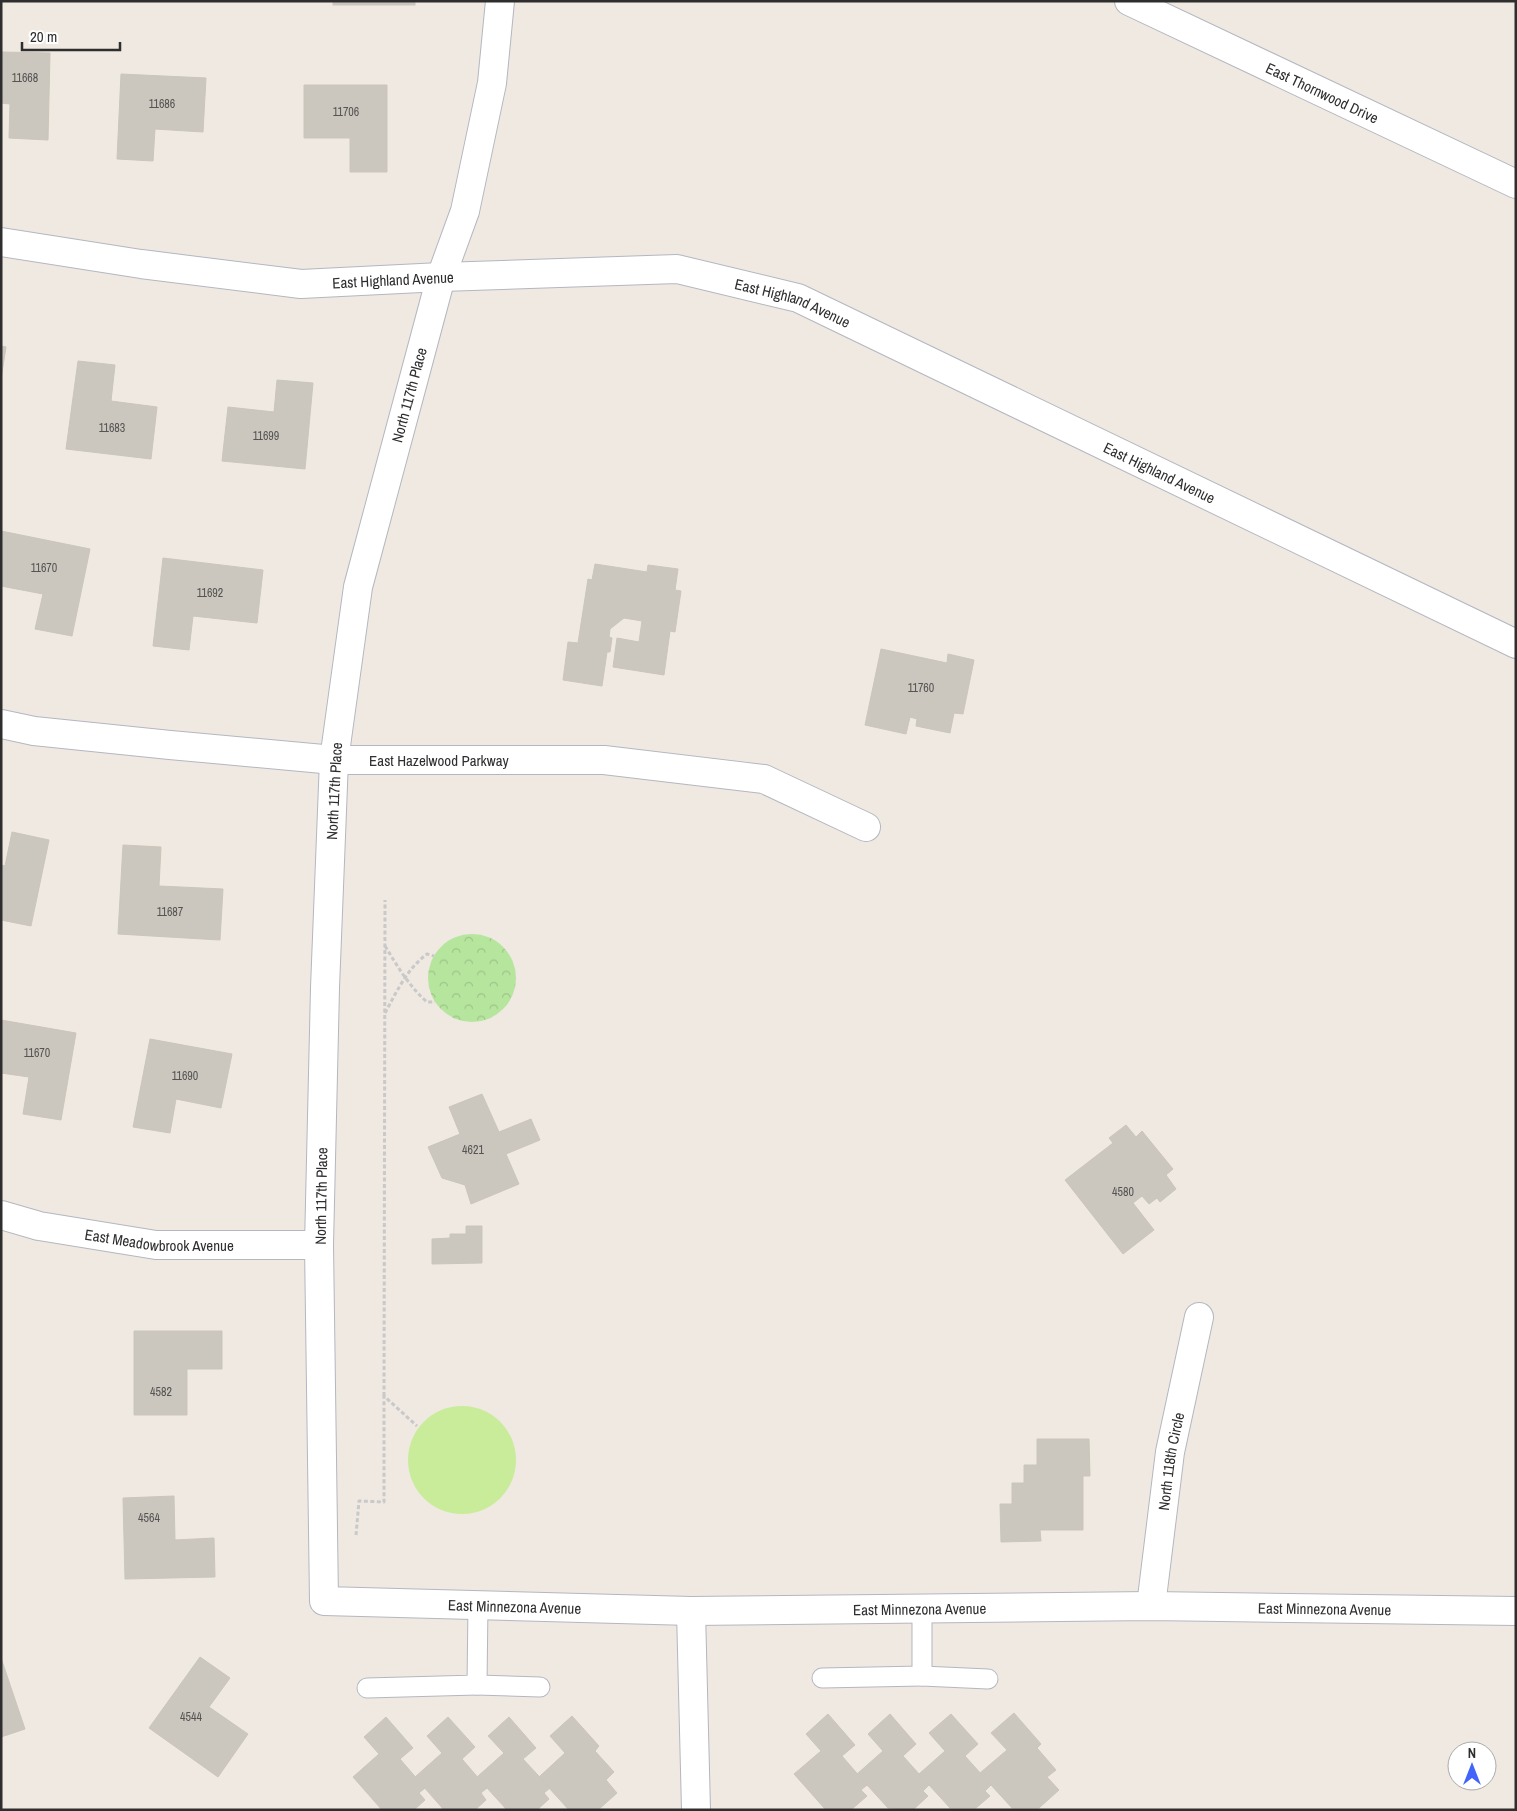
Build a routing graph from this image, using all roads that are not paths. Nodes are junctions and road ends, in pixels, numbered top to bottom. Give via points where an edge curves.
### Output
1 (500, 1) edge
2 (1129, 1) edge
3 (1516, 184) edge
4 (1, 242) edge
5 (440, 277) junction
6 (1516, 644) edge
7 (1, 724) edge
8 (334, 760) junction
9 (866, 827) dead end
10 (1, 1214) edge
11 (320, 1245) junction
12 (1199, 1317) dead end
13 (324, 1601) joint
14 (478, 1605) junction
15 (1150, 1606) junction
16 (922, 1608) junction
17 (691, 1610) junction
18 (1516, 1611) edge
19 (922, 1676) junction
20 (822, 1678) dead end
21 (988, 1679) dead end
22 (477, 1685) junction
23 (540, 1687) dead end
24 (367, 1688) dead end
25 (696, 1810) edge

1 - 5 street, North 117th Place via 492,83 465,211
2 - 3 street, East Thornwood Drive
4 - 5 street, East Highland Avenue via 300,284
5 - 6 street, East Highland Avenue via 677,269 798,298
5 - 8 street, North 117th Place via 358,587
7 - 8 street, East Hazelwood Parkway via 44,732
8 - 9 street, East Hazelwood Parkway via 604,760 764,779
8 - 11 street, North 117th Place
10 - 11 street, East Meadowbrook Avenue via 39,1226 156,1245
11 - 13 street, North 117th Place
12 - 15 street, North 118th Circle via 1170,1452
13 - 14 street, East Minnezona Avenue
14 - 17 street, East Minnezona Avenue
14 - 22 lane
15 - 16 street, East Minnezona Avenue
15 - 18 street, East Minnezona Avenue
16 - 17 street, East Minnezona Avenue
16 - 19 lane
17 - 25 street
19 - 20 lane
19 - 21 lane
22 - 23 lane
22 - 24 lane

